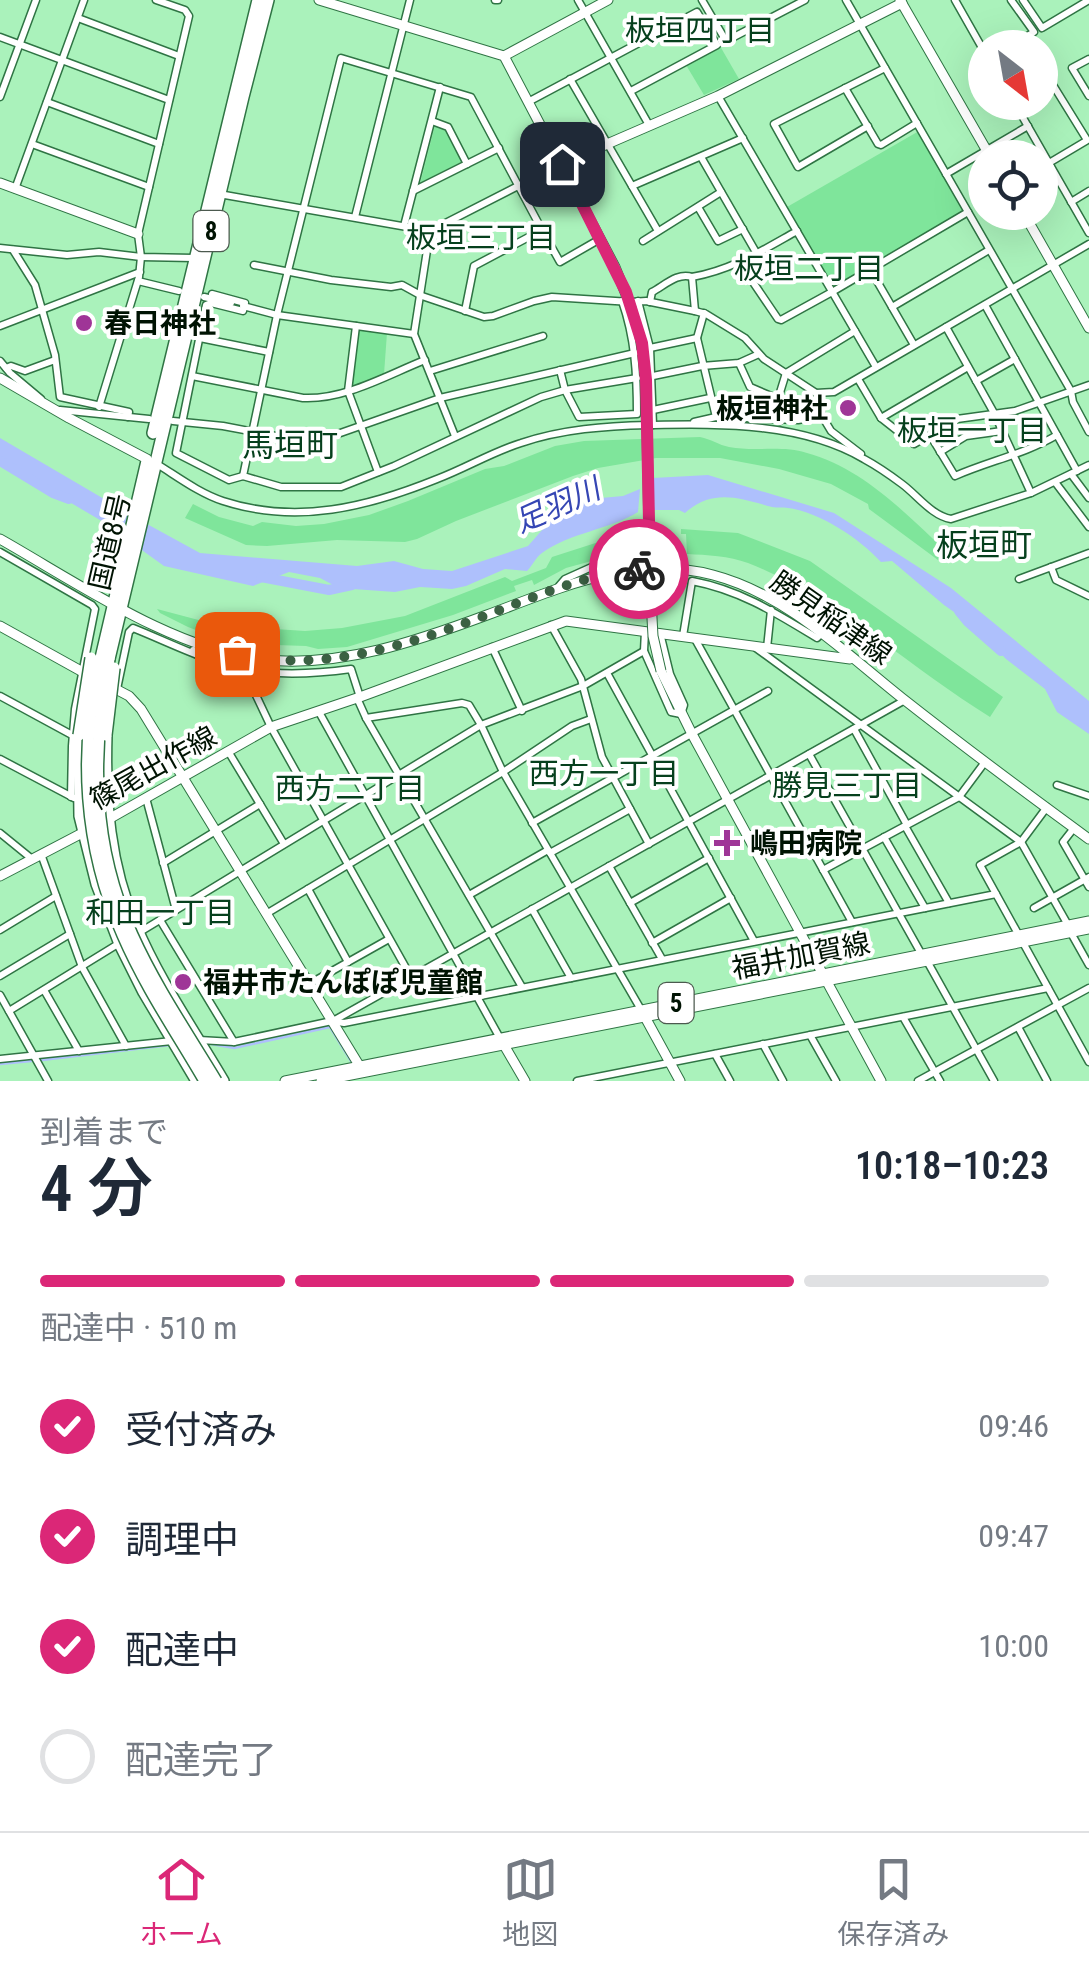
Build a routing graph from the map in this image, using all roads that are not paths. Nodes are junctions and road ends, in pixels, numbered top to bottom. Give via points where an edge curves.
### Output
1 (36, 0) edge
2 (84, 0) edge
3 (156, 0) edge
4 (258, 0) edge
5 (268, 0) edge
6 (319, 0) edge
7 (410, 0) edge
8 (578, 0) edge
9 (608, 0) edge
10 (715, 0) edge
11 (846, 0) edge
12 (955, 0) edge
13 (1010, 0) edge
14 (1023, 0) edge
15 (1089, 0) edge
16 (802, 1) edge
17 (904, 1) edge
18 (703, 3) edge
19 (585, 12) junction
20 (78, 18) junction
21 (860, 24) junction
22 (403, 25) junction
23 (972, 30) edge
24 (1032, 30) edge
25 (0, 37) edge
26 (19, 44) junction
27 (180, 56) junction
28 (504, 56) junction
29 (612, 57) junction
30 (1089, 59) edge
31 (62, 60) junction
32 (885, 68) junction
33 (391, 73) junction
34 (570, 79) junction
35 (440, 88) junction
36 (845, 88) junction
37 (631, 91) junction
38 (1058, 92) edge
39 (718, 96) junction
40 (1089, 96) edge
41 (0, 97) edge
42 (169, 100) junction
43 (47, 102) junction
44 (528, 102) junction
45 (1024, 120) edge
46 (432, 121) junction
47 (917, 123) junction
48 (650, 125) junction
49 (868, 126) junction
50 (1028, 126) junction
51 (743, 138) junction
52 (981, 140) edge
53 (1008, 140) edge
54 (1036, 140) edge
55 (1088, 140) edge
56 (607, 143) junction
57 (32, 144) junction
58 (159, 144) junction
59 (498, 148) junction
60 (701, 157) junction
61 (1058, 158) edge
62 (467, 164) junction
63 (562, 164) junction
64 (968, 164) edge
65 (946, 174) junction
66 (1058, 179) edge
67 (0, 183) edge
68 (519, 185) junction
69 (632, 186) junction
70 (149, 187) junction
71 (16, 189) junction
72 (1089, 191) edge
73 (413, 192) junction
74 (721, 192) junction
75 (220, 194) junction
76 (1071, 202) junction
77 (698, 206) junction
78 (302, 210) junction
79 (968, 212) joint
80 (355, 217) junction
81 (404, 226) junction
82 (542, 230) junction
83 (742, 230) junction
84 (978, 230) edge
85 (1033, 230) edge
86 (430, 231) junction
87 (658, 231) junction
88 (797, 231) junction
89 (1089, 233) edge
90 (138, 234) junction
91 (600, 239) junction
92 (643, 241) dead end
93 (1089, 244) edge
94 (0, 248) edge
95 (13, 250) junction
96 (989, 250) junction
97 (757, 254) junction
98 (141, 257) junction
99 (195, 258) junction
100 (740, 263) junction
101 (1053, 264) junction
102 (254, 265) dead end
103 (870, 269) junction
104 (288, 272) junction
105 (139, 276) junction
106 (692, 277) junction
107 (1012, 289) junction
108 (179, 291) dead end
109 (832, 292) junction
110 (208, 295) dead end
111 (422, 296) junction
112 (630, 301) junction
113 (650, 302) junction
114 (985, 305) junction
115 (245, 307) junction
116 (892, 307) junction
117 (42, 311) junction
118 (465, 311) junction
119 (700, 312) junction
120 (277, 315) junction
121 (0, 326) edge
122 (356, 326) junction
123 (946, 327) junction
124 (1089, 328) edge
125 (855, 330) junction
126 (414, 334) junction
127 (543, 336) dead end
128 (200, 338) junction
129 (697, 338) junction
130 (646, 345) junction
131 (914, 346) junction
132 (269, 352) junction
133 (635, 354) junction
134 (759, 354) junction
135 (1015, 359) junction
136 (0, 360) edge
137 (55, 360) junction
138 (424, 360) junction
139 (739, 363) junction
140 (702, 366) junction
141 (876, 367) junction
142 (968, 367) junction
143 (560, 370) junction
144 (429, 372) junction
145 (3, 373) edge
146 (786, 373) junction
147 (192, 376) junction
148 (653, 376) junction
149 (637, 378) junction
150 (858, 378) junction
151 (976, 381) junction
152 (1089, 385) edge
153 (262, 390) junction
154 (565, 390) junction
155 (348, 391) junction
156 (1071, 391) junction
157 (816, 393) junction
158 (440, 398) junction
159 (710, 398) junction
160 (778, 399) junction
161 (1039, 402) junction
162 (99, 406) junction
163 (49, 407) junction
164 (994, 413) junction
165 (822, 416) junction
166 (128, 417) junction
167 (148, 418) dead end
168 (716, 418) junction
169 (881, 418) junction
170 (172, 421) dead end
171 (649, 421) junction
172 (780, 421) junction
173 (184, 422) junction
174 (362, 426) junction
175 (685, 426) junction
176 (1002, 430) junction
177 (253, 432) junction
178 (1089, 432) edge
179 (930, 435) junction
180 (455, 436) junction
181 (1058, 436) junction
182 (940, 452) junction
183 (1014, 454) junction
184 (866, 460) junction
185 (151, 461) junction
186 (1089, 465) edge
187 (378, 472) junction
188 (1074, 472) junction
189 (243, 476) junction
190 (1056, 482) junction
191 (1031, 493) junction
192 (1089, 498) edge
193 (1087, 520) edge
194 (0, 539) edge
195 (0, 552) edge
196 (1089, 553) edge
197 (605, 561) dead end
198 (649, 566) junction
199 (1051, 567) junction
200 (1019, 579) dead end
201 (557, 588) junction
202 (1089, 596) edge
203 (117, 604) junction
204 (771, 610) junction
205 (552, 625) junction
206 (0, 626) edge
207 (645, 630) junction
208 (660, 632) junction
209 (821, 634) junction
210 (689, 637) junction
211 (754, 646) junction
212 (492, 647) junction
213 (767, 648) junction
214 (187, 650) junction
215 (644, 650) junction
216 (237, 654) junction
217 (104, 658) junction
218 (853, 659) junction
219 (243, 669) junction
220 (81, 671) junction
221 (607, 673) junction
222 (583, 686) junction
223 (117, 689) junction
224 (768, 692) dead end
225 (0, 696) edge
226 (359, 698) junction
227 (905, 700) junction
228 (522, 711) junction
229 (734, 711) junction
230 (319, 712) junction
231 (681, 714) junction
232 (366, 718) junction
233 (591, 719) junction
234 (481, 725) junction
235 (271, 727) junction
236 (857, 727) junction
237 (692, 734) junction
238 (76, 735) junction
239 (228, 751) junction
240 (809, 754) junction
241 (652, 756) junction
242 (0, 760) edge
243 (985, 762) junction
244 (502, 772) junction
245 (400, 774) junction
246 (770, 776) junction
247 (182, 777) junction
248 (614, 778) junction
249 (1057, 785) dead end
250 (365, 795) junction
251 (1089, 796) edge
252 (960, 797) junction
253 (146, 798) junction
254 (75, 799) junction
255 (728, 799) junction
256 (260, 804) junction
257 (1047, 807) junction
258 (128, 809) junction
259 (630, 809) junction
260 (425, 818) junction
261 (108, 820) junction
262 (323, 820) junction
263 (688, 821) junction
264 (532, 823) junction
265 (906, 826) junction
266 (1074, 828) junction
267 (84, 832) junction
268 (215, 832) junction
269 (0, 833) edge
270 (884, 837) junction
271 (1089, 839) edge
272 (390, 840) junction
273 (1021, 842) junction
274 (284, 844) junction
275 (648, 844) junction
276 (864, 848) junction
277 (549, 852) junction
278 (37, 857) junction
279 (709, 858) junction
280 (163, 864) junction
281 (348, 864) junction
282 (609, 866) junction
283 (239, 870) junction
284 (823, 870) junction
285 (0, 876) edge
286 (1088, 881) edge
287 (308, 888) junction
288 (570, 888) junction
289 (996, 894) junction
290 (469, 895) junction
291 (56, 896) junction
292 (731, 898) junction
293 (1053, 898) junction
294 (630, 902) junction
295 (949, 903) junction
296 (925, 908) junction
297 (1034, 908) dead end
298 (532, 909) junction
299 (176, 910) junction
300 (900, 912) junction
301 (266, 914) junction
302 (160, 920) junction
303 (852, 922) junction
304 (1089, 925) edge
305 (1069, 929) junction
306 (0, 930) edge
307 (491, 932) junction
308 (801, 932) junction
309 (138, 933) junction
310 (70, 934) junction
311 (1020, 938) junction
312 (389, 939) junction
313 (754, 941) junction
314 (652, 943) junction
315 (120, 944) junction
316 (453, 954) junction
317 (924, 958) junction
318 (662, 960) junction
319 (348, 962) junction
320 (1089, 965) edge
321 (82, 967) junction
322 (618, 969) junction
323 (0, 976) edge
324 (410, 977) junction
325 (826, 977) junction
326 (570, 978) junction
327 (309, 984) junction
328 (522, 987) junction
329 (1048, 988) junction
330 (1089, 988) edge
331 (44, 990) junction
332 (0, 995) edge
333 (477, 997) junction
334 (360, 1006) junction
335 (1058, 1006) junction
336 (952, 1008) junction
337 (9, 1011) junction
338 (643, 1013) junction
339 (902, 1017) junction
340 (366, 1018) junction
341 (332, 1022) junction
342 (852, 1026) junction
343 (1018, 1027) junction
344 (810, 1035) junction
345 (173, 1040) junction
346 (199, 1040) junction
347 (234, 1042) junction
348 (502, 1042) junction
349 (763, 1044) junction
350 (126, 1046) junction
351 (976, 1050) junction
352 (79, 1051) junction
353 (715, 1054) junction
354 (34, 1056) junction
355 (0, 1059) edge
356 (670, 1062) junction
357 (1089, 1062) edge
358 (620, 1072) junction
359 (935, 1072) junction
360 (364, 1073) edge
361 (834, 1078) edge
362 (48, 1081) edge
363 (197, 1081) edge
364 (205, 1081) edge
365 (219, 1081) edge
366 (285, 1081) edge
367 (321, 1081) edge
368 (525, 1081) edge
369 (578, 1081) edge
370 (625, 1081) edge
371 (680, 1081) edge
372 (730, 1081) edge
373 (783, 1081) edge
374 (820, 1081) edge
375 (881, 1081) edge
376 (918, 1081) edge
377 (940, 1081) edge
378 (994, 1081) edge
379 (1047, 1081) edge

1 - 26 street
2 - 20 street
3 - 27 street via 188,13
4 - 99 highway, 国道8号 / 8
5 - 75 highway, 国道8号 / 8
6 - 22 main road
7 - 22 street
8 - 19 street
9 - 19 main road
10 - 18 street
11 - 21 street
12 - 23 street
13 - 24 street
14 - 15 street via 1042,28
16 - 18 street via 726,41
17 - 21 main road
17 - 52 main road
19 - 28 main road
19 - 29 street
20 - 27 street
20 - 31 street
21 - 32 street
21 - 39 main road
22 - 28 main road
22 - 33 street
25 - 26 street
26 - 31 street
26 - 41 street
27 - 42 street
28 - 44 main road
29 - 34 street
29 - 37 street
29 - 37 street via 698,12 717,45
30 - 40 street via 1072,68
31 - 42 street
31 - 43 street
32 - 36 street
32 - 47 street
33 - 35 street
33 - 78 street via 342,58
33 - 80 street
34 - 44 street
34 - 56 street
35 - 46 street
35 - 59 street via 472,97
36 - 49 street
36 - 49 street via 774,124 798,166
37 - 48 street
38 - 55 street
39 - 48 main road
39 - 51 street
42 - 58 street
43 - 57 street
43 - 58 street
44 - 63 main road
45 - 50 street
46 - 62 street via 448,127
46 - 73 street
47 - 49 street via 881,145
47 - 65 street
48 - 56 main road
50 - 53 street
50 - 54 street
51 - 60 street
51 - 88 street
55 - 61 street
56 - 63 main road
56 - 69 street
57 - 70 street
57 - 71 street
58 - 70 street
59 - 62 street
59 - 68 street
60 - 69 street
60 - 74 street
62 - 73 street
63 - 68 street
63 - 91 main road
64 - 65 street
65 - 79 street
66 - 76 street
67 - 71 main road
68 - 82 street
68 - 86 street
69 - 87 street
70 - 90 street
71 - 90 main road
72 - 76 street
73 - 81 street
74 - 77 street
74 - 83 street
75 - 78 street
75 - 185 highway, 国道8号 / 8
76 - 89 street
77 - 83 street via 718,241
77 - 87 street
78 - 80 street
78 - 104 street
79 - 103 street
80 - 81 street
81 - 86 street
82 - 91 street via 560,262
82 - 118 street via 474,266
83 - 97 street
84 - 96 street
85 - 101 main road
86 - 111 street
87 - 92 street
88 - 97 street
88 - 109 street
90 - 98 street
91 - 112 main road
93 - 101 street
94 - 95 street
95 - 98 street
95 - 117 street
96 - 107 street
96 - 116 street
97 - 100 street
98 - 99 street
98 - 105 street
99 - 185 highway, 国道8号 / 8
100 - 106 street
100 - 109 street via 781,320
101 - 107 street
101 - 124 main road
102 - 104 street
103 - 109 street
103 - 116 street
104 - 111 street via 402,285
104 - 120 street
105 - 108 street
105 - 117 street
105 - 162 street
106 - 113 street via 677,277 652,292
106 - 119 street
107 - 114 street
107 - 156 street
109 - 125 street
110 - 115 street
111 - 118 street
111 - 126 street
112 - 113 street
112 - 118 street via 552,297 493,316
112 - 130 main road
112 - 133 street
113 - 119 street
114 - 123 street
114 - 135 street
115 - 120 street
115 - 128 street via 206,305
116 - 131 street
117 - 121 street
117 - 137 street
119 - 129 street
119 - 134 street
120 - 122 street
120 - 132 street
122 - 126 street
122 - 155 street
123 - 131 street
123 - 142 street
125 - 141 street
125 - 146 street
126 - 138 street
127 - 144 street
128 - 132 street
128 - 147 street
129 - 130 street
129 - 140 street
130 - 148 street
130 - 171 main road
131 - 141 street
132 - 153 street
133 - 143 street
133 - 149 street
134 - 139 street
134 - 146 street
135 - 151 street
135 - 161 street
136 - 145 street
137 - 145 street
137 - 162 street via 60,398
138 - 144 street
138 - 155 street
139 - 140 street
139 - 160 street via 750,387
140 - 148 street
140 - 159 street
141 - 150 street
142 - 151 street
142 - 169 street
143 - 154 street
143 - 158 street
144 - 158 street
145 - 163 main road
146 - 157 street
146 - 160 street
147 - 153 street
147 - 173 street
148 - 171 street
149 - 154 street
149 - 154 street via 637,414 579,417
150 - 157 street via 834,392
150 - 169 street
151 - 164 street
152 - 156 street
153 - 155 street via 316,398
153 - 177 street
154 - 180 street
155 - 174 street
156 - 161 street
156 - 178 street
157 - 165 street
158 - 174 street
158 - 180 street
159 - 168 street
159 - 171 street
160 - 172 street
161 - 164 street
161 - 181 street
162 - 166 street via 129,412
163 - 166 street
163 - 185 main road
164 - 176 street
164 - 179 street via 957,419
165 - 172 street
165 - 184 street
166 - 167 street
168 - 172 street
168 - 175 street
169 - 179 street via 914,444
170 - 173 street
171 - 175 street
171 - 185 street via 546,435 377,500 308,513 223,501
171 - 198 main road
173 - 177 street
173 - 189 street via 176,454 229,480
174 - 177 street via 310,439
174 - 187 street
175 - 184 street via 800,434
176 - 182 street via 966,436
176 - 183 street
177 - 189 street
179 - 182 street
180 - 187 street
181 - 183 street
181 - 188 street
182 - 183 street via 955,476
183 - 191 street
184 - 191 street via 942,518
185 - 203 highway, 国道8号 / 8
186 - 188 street
187 - 189 street via 341,487 281,487
188 - 190 street
188 - 192 street
190 - 191 street
190 - 193 street
194 - 203 main road, 勝見稲津線
195 - 220 street via 92,605
196 - 199 street
197 - 201 street
198 - 201 main road, 勝見稲津線
198 - 209 main road, 勝見稲津線 via 739,583
198 - 231 main road, bridge via 652,625
199 - 200 street
199 - 202 street via 1056,580
201 - 216 main road, 勝見稲津線 via 373,652 320,660
203 - 216 main road, 勝見稲津線 via 184,638
203 - 217 highway, 国道8号 / 8
204 - 209 street
204 - 210 street via 692,581
204 - 213 street
205 - 207 main road, 篠尾出作線 via 574,621
205 - 212 main road, 篠尾出作線
205 - 222 street
206 - 220 main road
207 - 208 main road, 篠尾出作線
207 - 215 street
208 - 210 main road, 篠尾出作線
208 - 231 street via 684,704
209 - 218 main road, 勝見稲津線
210 - 211 main road, 篠尾出作線
210 - 229 street
211 - 213 main road, 篠尾出作線
211 - 236 street
212 - 226 main road, 篠尾出作線
212 - 228 street
213 - 218 main road, 篠尾出作線
214 - 216 street
214 - 219 street
214 - 223 street via 133,628
215 - 221 street
215 - 231 street via 667,706
217 - 238 highway, 8, bridge via 82,700
217 - 261 highway, bridge
217 - 364 highway, 国道8号 / 8, bridge via 87,752 100,870 124,939
217 - 365 highway, 国道8号 / 8, bridge via 96,761 108,868 135,941
218 - 227 main road, 勝見稲津線
219 - 226 street via 351,670
219 - 235 street
220 - 223 main road
220 - 238 street
221 - 222 street
221 - 241 street
222 - 228 street
222 - 233 street
223 - 247 main road via 141,710
223 - 258 street via 111,795
224 - 229 street
225 - 238 street
226 - 230 main road, 篠尾出作線
226 - 232 street
227 - 236 street
227 - 243 main road, 勝見稲津線
228 - 234 street
229 - 237 street
229 - 246 street
230 - 235 main road, 篠尾出作線
230 - 250 street
231 - 237 main road
232 - 234 street via 462,703
232 - 245 street
233 - 244 street
233 - 248 street
234 - 244 street
234 - 245 street
235 - 239 main road, 篠尾出作線
235 - 262 street
236 - 240 street
236 - 252 street
236 - 265 street
237 - 241 street
237 - 255 main road
238 - 254 highway, 8
239 - 247 main road, 篠尾出作線
239 - 256 street
240 - 246 street
240 - 276 street
241 - 248 street
241 - 263 street
242 - 254 street
243 - 252 street
243 - 257 main road, 勝見稲津線
244 - 260 street
244 - 264 street
245 - 250 street
245 - 260 street
246 - 255 street
246 - 284 street
247 - 253 main road, 篠尾出作線
247 - 268 main road
248 - 259 street
248 - 264 street
249 - 251 street
250 - 262 street
250 - 272 street
252 - 265 street
252 - 273 street
253 - 258 main road, 篠尾出作線
253 - 280 street
254 - 267 highway, 8
255 - 263 street
255 - 308 main road
256 - 268 street
256 - 274 street
257 - 266 main road, 勝見稲津線
257 - 273 street
258 - 261 main road, 篠尾出作線
259 - 275 street
259 - 277 street
260 - 272 street
260 - 290 street
261 - 267 main road, 篠尾出作線
261 - 309 highway via 118,878
262 - 274 street
262 - 281 street
263 - 275 street
263 - 279 street
264 - 277 street
265 - 270 street
265 - 295 street
266 - 271 main road, 勝見稲津線
266 - 286 street via 1063,842
267 - 278 main road, 篠尾出作線
267 - 315 highway
268 - 280 street
268 - 283 main road
269 - 278 street
270 - 276 street
270 - 296 street
272 - 281 street
272 - 316 street
273 - 289 street via 980,865
273 - 293 street
274 - 283 street
275 - 282 street
276 - 284 street
276 - 300 street
277 - 288 street
277 - 290 street
278 - 285 main road, 篠尾出作線
278 - 291 street
279 - 292 street
279 - 294 street
280 - 299 street
281 - 287 street
281 - 312 street
282 - 288 street
282 - 294 street
283 - 299 street
283 - 301 main road
284 - 303 street
286 - 293 street
287 - 301 street
287 - 319 street
288 - 298 street
288 - 322 street
289 - 295 street
289 - 311 street
290 - 307 street
291 - 306 street
291 - 310 street
292 - 313 street
292 - 314 street
293 - 297 street
293 - 305 street
294 - 314 street
295 - 296 street
296 - 300 street
298 - 307 street
298 - 326 street
299 - 302 street
300 - 303 street
300 - 317 street
301 - 327 main road
302 - 309 street
302 - 347 street
303 - 308 street
304 - 305 main road, 福井加賀線 / 5
305 - 311 main road, 福井加賀線 / 5
305 - 320 street
307 - 316 street
307 - 328 street
308 - 313 street
308 - 325 main road
309 - 346 highway
310 - 321 street
310 - 323 street
311 - 317 main road, 福井加賀線 / 5
311 - 329 street
312 - 319 street
312 - 324 street
313 - 318 street
314 - 318 street
315 - 321 street
315 - 345 highway
316 - 324 street
316 - 333 street
317 - 325 main road, 福井加賀線 / 5
317 - 336 street
318 - 322 street
319 - 327 street
321 - 331 street
321 - 350 street
322 - 326 street
322 - 338 street
324 - 334 street
325 - 338 main road, 福井加賀線 / 5
325 - 342 main road
326 - 328 street
327 - 341 main road
328 - 333 street
329 - 335 street
329 - 336 street
330 - 335 street
331 - 337 street
331 - 352 street
332 - 337 street
333 - 340 street
333 - 348 street
334 - 340 street
334 - 341 street
335 - 343 street
335 - 357 street
336 - 339 street
336 - 351 street
337 - 354 street
338 - 348 main road, 福井加賀線 / 5
338 - 356 main road
339 - 342 street
339 - 359 street
340 - 341 street
341 - 347 street
341 - 360 main road
342 - 344 street
342 - 375 main road
343 - 351 street
343 - 379 street
344 - 349 street
344 - 361 street
345 - 350 street
345 - 363 highway
346 - 347 street
346 - 365 highway
348 - 360 main road, 福井加賀線 / 5
348 - 368 main road
349 - 353 street
349 - 373 street
350 - 352 street
351 - 359 street
351 - 378 street
352 - 354 street
353 - 356 street
353 - 372 street
354 - 355 street
354 - 362 street
356 - 358 street
356 - 371 main road
358 - 369 street
358 - 370 street
359 - 376 street
359 - 377 street
360 - 366 main road, 福井加賀線 / 5
360 - 367 main road, 福井加賀線 / 5
361 - 374 street

